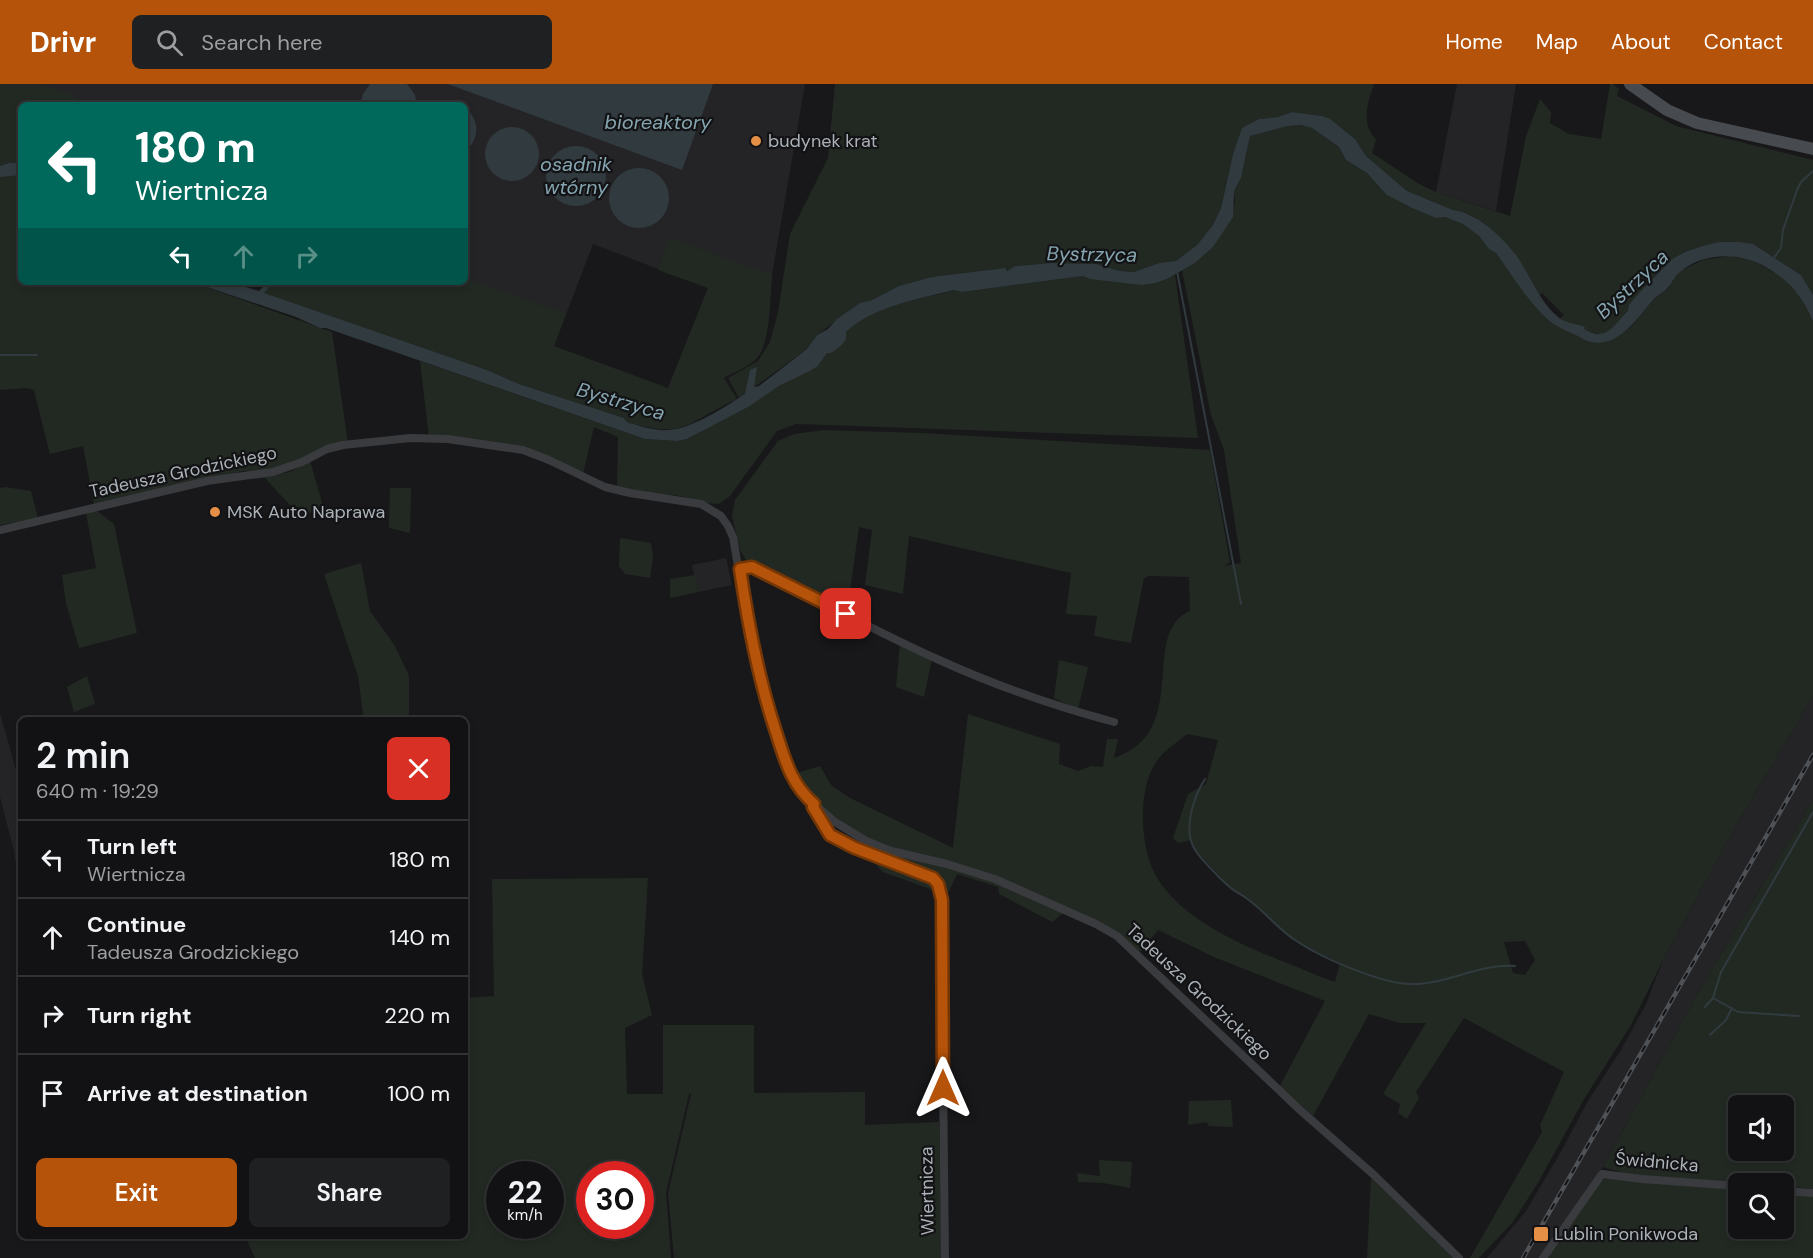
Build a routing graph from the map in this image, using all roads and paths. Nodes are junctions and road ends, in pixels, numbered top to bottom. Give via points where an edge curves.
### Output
1 (1630, 84) edge
2 (1813, 148) edge
3 (0, 530) edge
4 (740, 569) junction
5 (1114, 722) dead end
6 (814, 804) junction
7 (1728, 1185) edge
8 (1794, 1192) edge
9 (1813, 1193) edge
10 (945, 1258) edge
11 (1458, 1258) edge
12 (1543, 1258) edge

1 - 2 main road via 1667,110 1691,121
3 - 4 street, Tadeusza Grodzickiego via 207,481 273,472 343,445 438,438 523,450 605,487 708,507 728,526
4 - 5 street via 752,567 975,675
4 - 6 street, Tadeusza Grodzickiego via 750,638 771,718 791,776
6 - 10 street, Wiertnicza via 830,835 925,873 941,891
6 - 11 street, Tadeusza Grodzickiego via 866,841 995,879 1117,936
7 - 12 street, Świdnicka via 1602,1174
8 - 9 street

